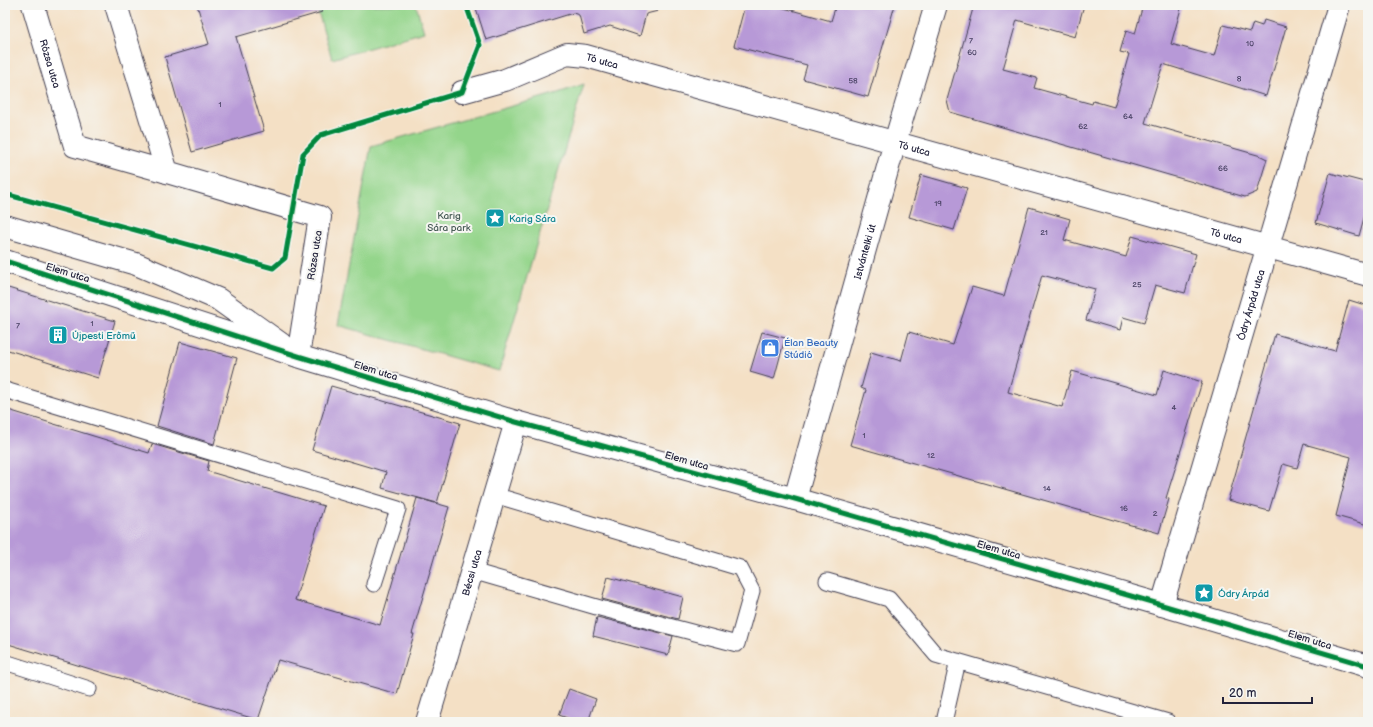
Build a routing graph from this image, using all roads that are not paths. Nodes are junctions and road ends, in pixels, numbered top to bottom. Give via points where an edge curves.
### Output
1 (33, 5) edge
2 (116, 5) edge
3 (936, 5) edge
4 (1338, 5) edge
5 (462, 92) dead end
6 (895, 142) junction
7 (167, 172) junction
8 (5, 226) edge
9 (1267, 247) junction
10 (5, 262) edge
11 (1368, 275) edge
12 (298, 356) junction
13 (5, 390) edge
14 (516, 422) junction
15 (494, 496) junction
16 (795, 500) junction
17 (472, 571) junction
18 (827, 581) dead end
19 (374, 584) dead end
20 (1162, 605) junction
21 (958, 661) junction
22 (5, 662) edge
23 (1368, 666) edge
24 (89, 689) dead end
25 (427, 722) edge
26 (944, 722) edge
27 (1168, 722) edge

1 - 7 street, Rózsa utca via 75,146
2 - 7 street
3 - 6 street, Istvántelki út
4 - 9 street, Ódry Árpád utca
5 - 6 street, Tó utca via 505,80 567,54 586,56
6 - 9 street, Tó utca
6 - 16 street, Istvántelki út
7 - 12 street, Rózsa utca via 320,217
8 - 12 street, Elem utca via 136,264 218,299
9 - 11 street, Tó utca
9 - 20 street, Ódry Árpád utca
10 - 12 street, Elem utca
12 - 14 street, Elem utca
13 - 19 lane via 398,509
14 - 15 street, Bécsi utca
14 - 16 street, Elem utca
15 - 17 street, Bécsi utca
15 - 17 lane via 740,568 752,591 737,644
16 - 20 street, Elem utca
17 - 25 street, Bécsi utca
18 - 21 lane via 889,599 936,655
20 - 23 street, Elem utca
21 - 26 lane
21 - 27 lane
22 - 24 lane

